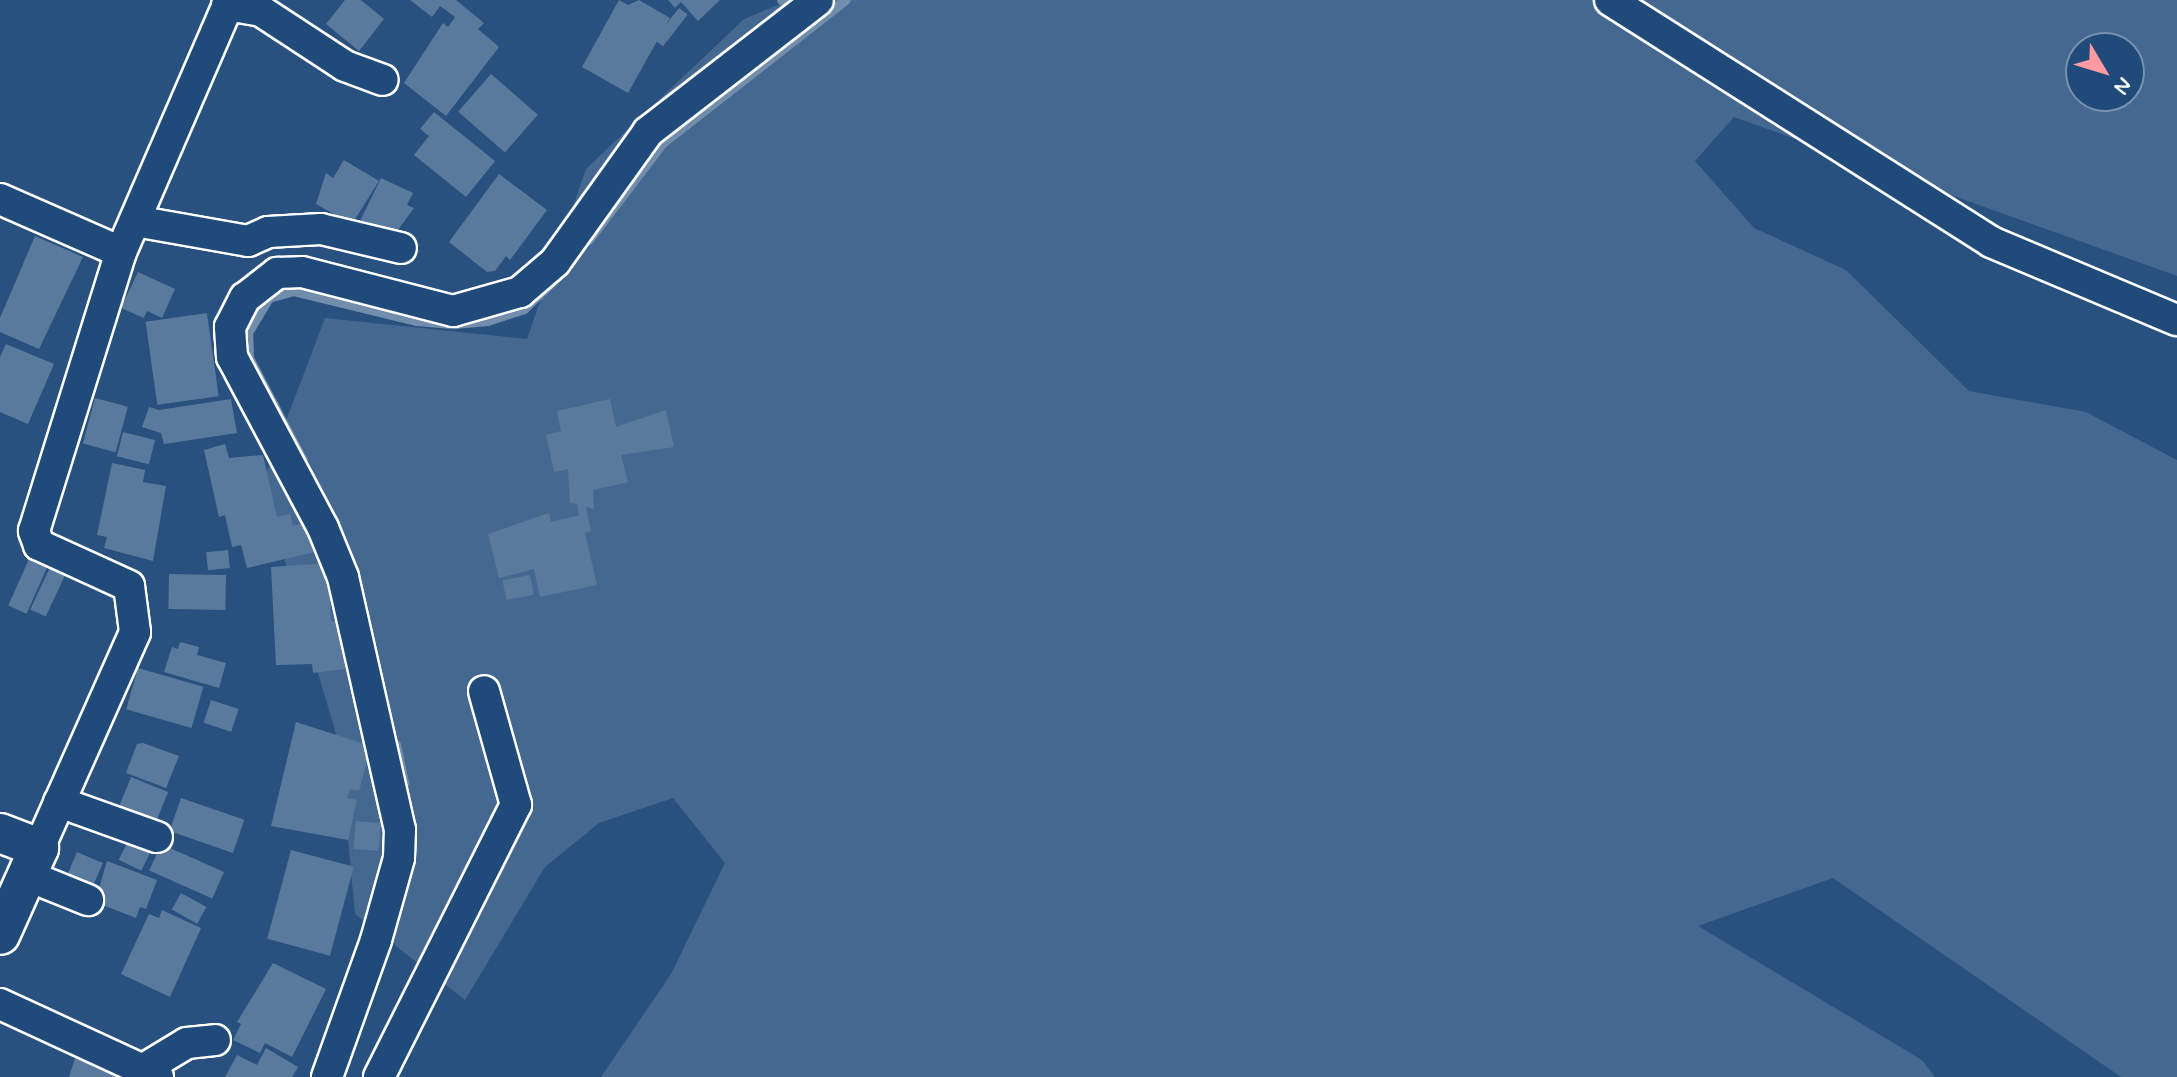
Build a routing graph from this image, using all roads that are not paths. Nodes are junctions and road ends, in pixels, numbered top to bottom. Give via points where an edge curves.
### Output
1 (818, 0) edge
2 (1610, 0) edge
3 (228, 2) edge
4 (383, 80) dead end
5 (0, 199) edge
6 (135, 221) junction
7 (401, 248) dead end
8 (121, 252) junction
9 (2177, 320) edge
10 (484, 691) dead end
11 (59, 802) junction
12 (0, 833) edge
13 (157, 837) dead end
14 (33, 861) junction
15 (88, 900) dead end
16 (0, 935) edge
17 (0, 1004) edge
18 (215, 1040) dead end
19 (150, 1073) edge
20 (327, 1077) edge
21 (379, 1077) edge

1 - 20 street via 648,132 555,262 520,292 453,311 302,272 277,273 245,298 230,327 232,357 323,528 343,577 400,830 399,858 376,940
2 - 9 street via 1991,242
3 - 4 street via 261,11 345,66
3 - 6 street
5 - 8 street
6 - 7 street via 248,241 268,232 321,229
6 - 8 street
8 - 11 street via 34,531 39,545 129,586 135,632
10 - 21 street via 516,805
11 - 13 street
11 - 14 street
12 - 14 street
14 - 15 street
14 - 16 street
17 - 19 street
18 - 19 street via 187,1043

